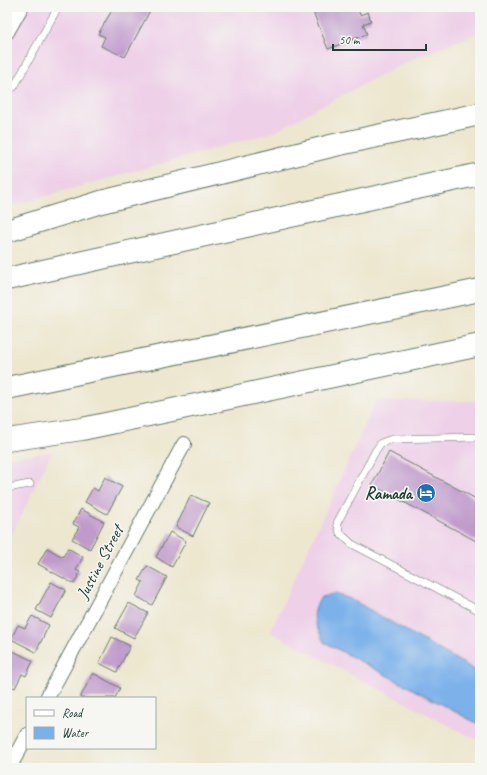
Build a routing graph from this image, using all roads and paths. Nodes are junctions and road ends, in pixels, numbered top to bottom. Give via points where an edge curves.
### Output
1 (21, 7) edge
2 (58, 7) edge
3 (7, 32) edge
4 (7, 83) edge
5 (478, 113) edge
6 (480, 174) edge
7 (7, 230) edge
8 (7, 279) edge
9 (480, 290) edge
10 (480, 346) edge
11 (7, 388) edge
12 (480, 437) edge
13 (7, 440) edge
14 (184, 444) dead end
15 (30, 484) dead end
16 (7, 488) edge
17 (480, 611) edge
18 (48, 697) edge
19 (26, 737) edge
20 (9, 768) edge

1 - 3 street
2 - 4 lane via 14,87
5 - 7 highway via 109,200
6 - 8 highway
9 - 11 highway
10 - 13 highway via 82,429
12 - 17 lane via 392,439 381,443 337,524 340,533 352,544
14 - 18 street, Justine Street
15 - 16 lane
19 - 20 street

